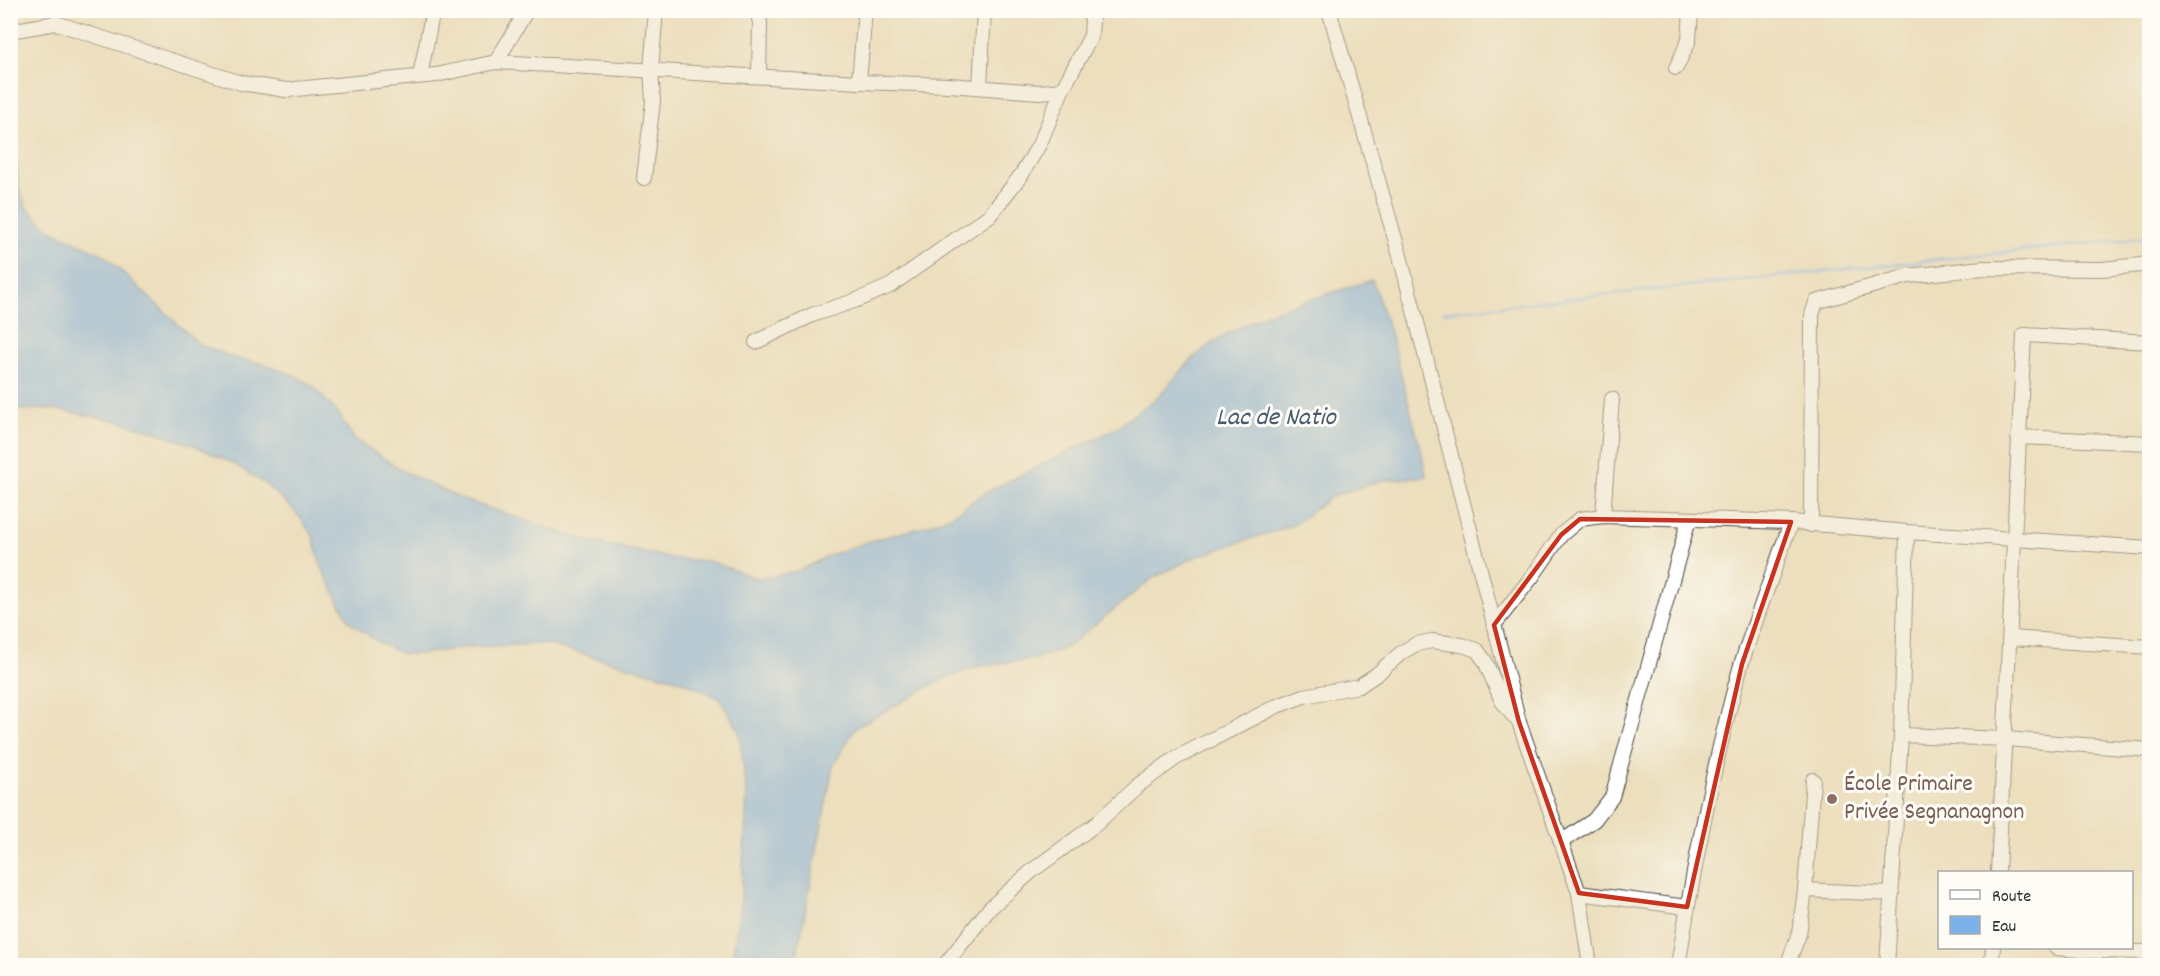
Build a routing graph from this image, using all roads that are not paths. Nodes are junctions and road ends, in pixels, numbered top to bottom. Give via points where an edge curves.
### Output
1 (433, 10) edge
2 (527, 10) edge
3 (656, 10) edge
4 (757, 10) edge
5 (865, 10) edge
6 (984, 10) edge
7 (1088, 10) edge
8 (1329, 10) edge
9 (1691, 10) edge
10 (57, 17) edge
11 (10, 31) edge
12 (496, 62) junction
13 (1676, 68) dead end
14 (651, 69) junction
15 (420, 76) junction
16 (759, 76) junction
17 (860, 82) junction
18 (980, 87) junction
19 (1062, 90) junction
20 (644, 178) dead end
21 (2150, 264) edge
22 (756, 342) dead end
23 (2150, 342) edge
24 (1612, 399) dead end
25 (2018, 437) junction
26 (2150, 443) edge
27 (1603, 516) junction
28 (1689, 519) junction
29 (1791, 522) junction
30 (1811, 525) junction
31 (1907, 532) junction
32 (2014, 539) junction
33 (2150, 548) edge
34 (1494, 625) junction
35 (2010, 638) junction
36 (2150, 647) edge
37 (1519, 722) junction
38 (1901, 735) junction
39 (2006, 739) junction
40 (2150, 750) edge
41 (1813, 780) dead end
42 (1561, 843) junction
43 (1998, 871) edge
44 (1805, 890) junction
45 (1579, 893) junction
46 (1892, 894) junction
47 (1687, 907) junction
48 (1993, 949) edge
49 (2068, 949) edge
50 (2093, 951) junction
51 (2150, 952) edge
52 (944, 966) edge
53 (1590, 966) edge
54 (1678, 966) edge
55 (1787, 966) edge
56 (1887, 966) edge
57 (1991, 966) edge
58 (2092, 966) edge

1 - 15 street
2 - 12 street
3 - 14 street
4 - 16 street
5 - 17 street
6 - 18 street
7 - 19 street via 1091,36
8 - 34 street via 1401,256
9 - 13 street via 1689,40
10 - 11 street
10 - 15 street via 253,85 286,90
12 - 14 street
12 - 15 street
14 - 16 street
14 - 20 street via 653,101
16 - 17 street
17 - 18 street
18 - 19 street
19 - 22 street via 1040,143 990,215 890,286 812,315
21 - 30 street via 2102,269 1983,268 1908,276 1816,302 1812,315
23 - 25 street via 2024,335
24 - 27 street
25 - 26 street
25 - 32 street
27 - 28 street
27 - 34 street via 1580,519 1561,535
28 - 29 street
28 - 42 street via 1612,797 1594,820
29 - 30 street
29 - 47 street via 1742,664 1718,755
30 - 31 street
31 - 32 street
31 - 38 street
32 - 33 street
32 - 35 street
34 - 37 street
35 - 36 street
35 - 39 street
37 - 42 street
37 - 52 street via 1502,701 1477,650 1432,641 1416,644 1359,686 1286,703 1176,758 990,908
38 - 39 street
38 - 46 street
39 - 40 street
39 - 43 street
41 - 44 street
42 - 45 street
44 - 46 street
44 - 55 street via 1799,934
45 - 47 street
45 - 53 street
46 - 56 street
47 - 54 street
48 - 57 street
49 - 50 street
50 - 51 street
50 - 58 street

